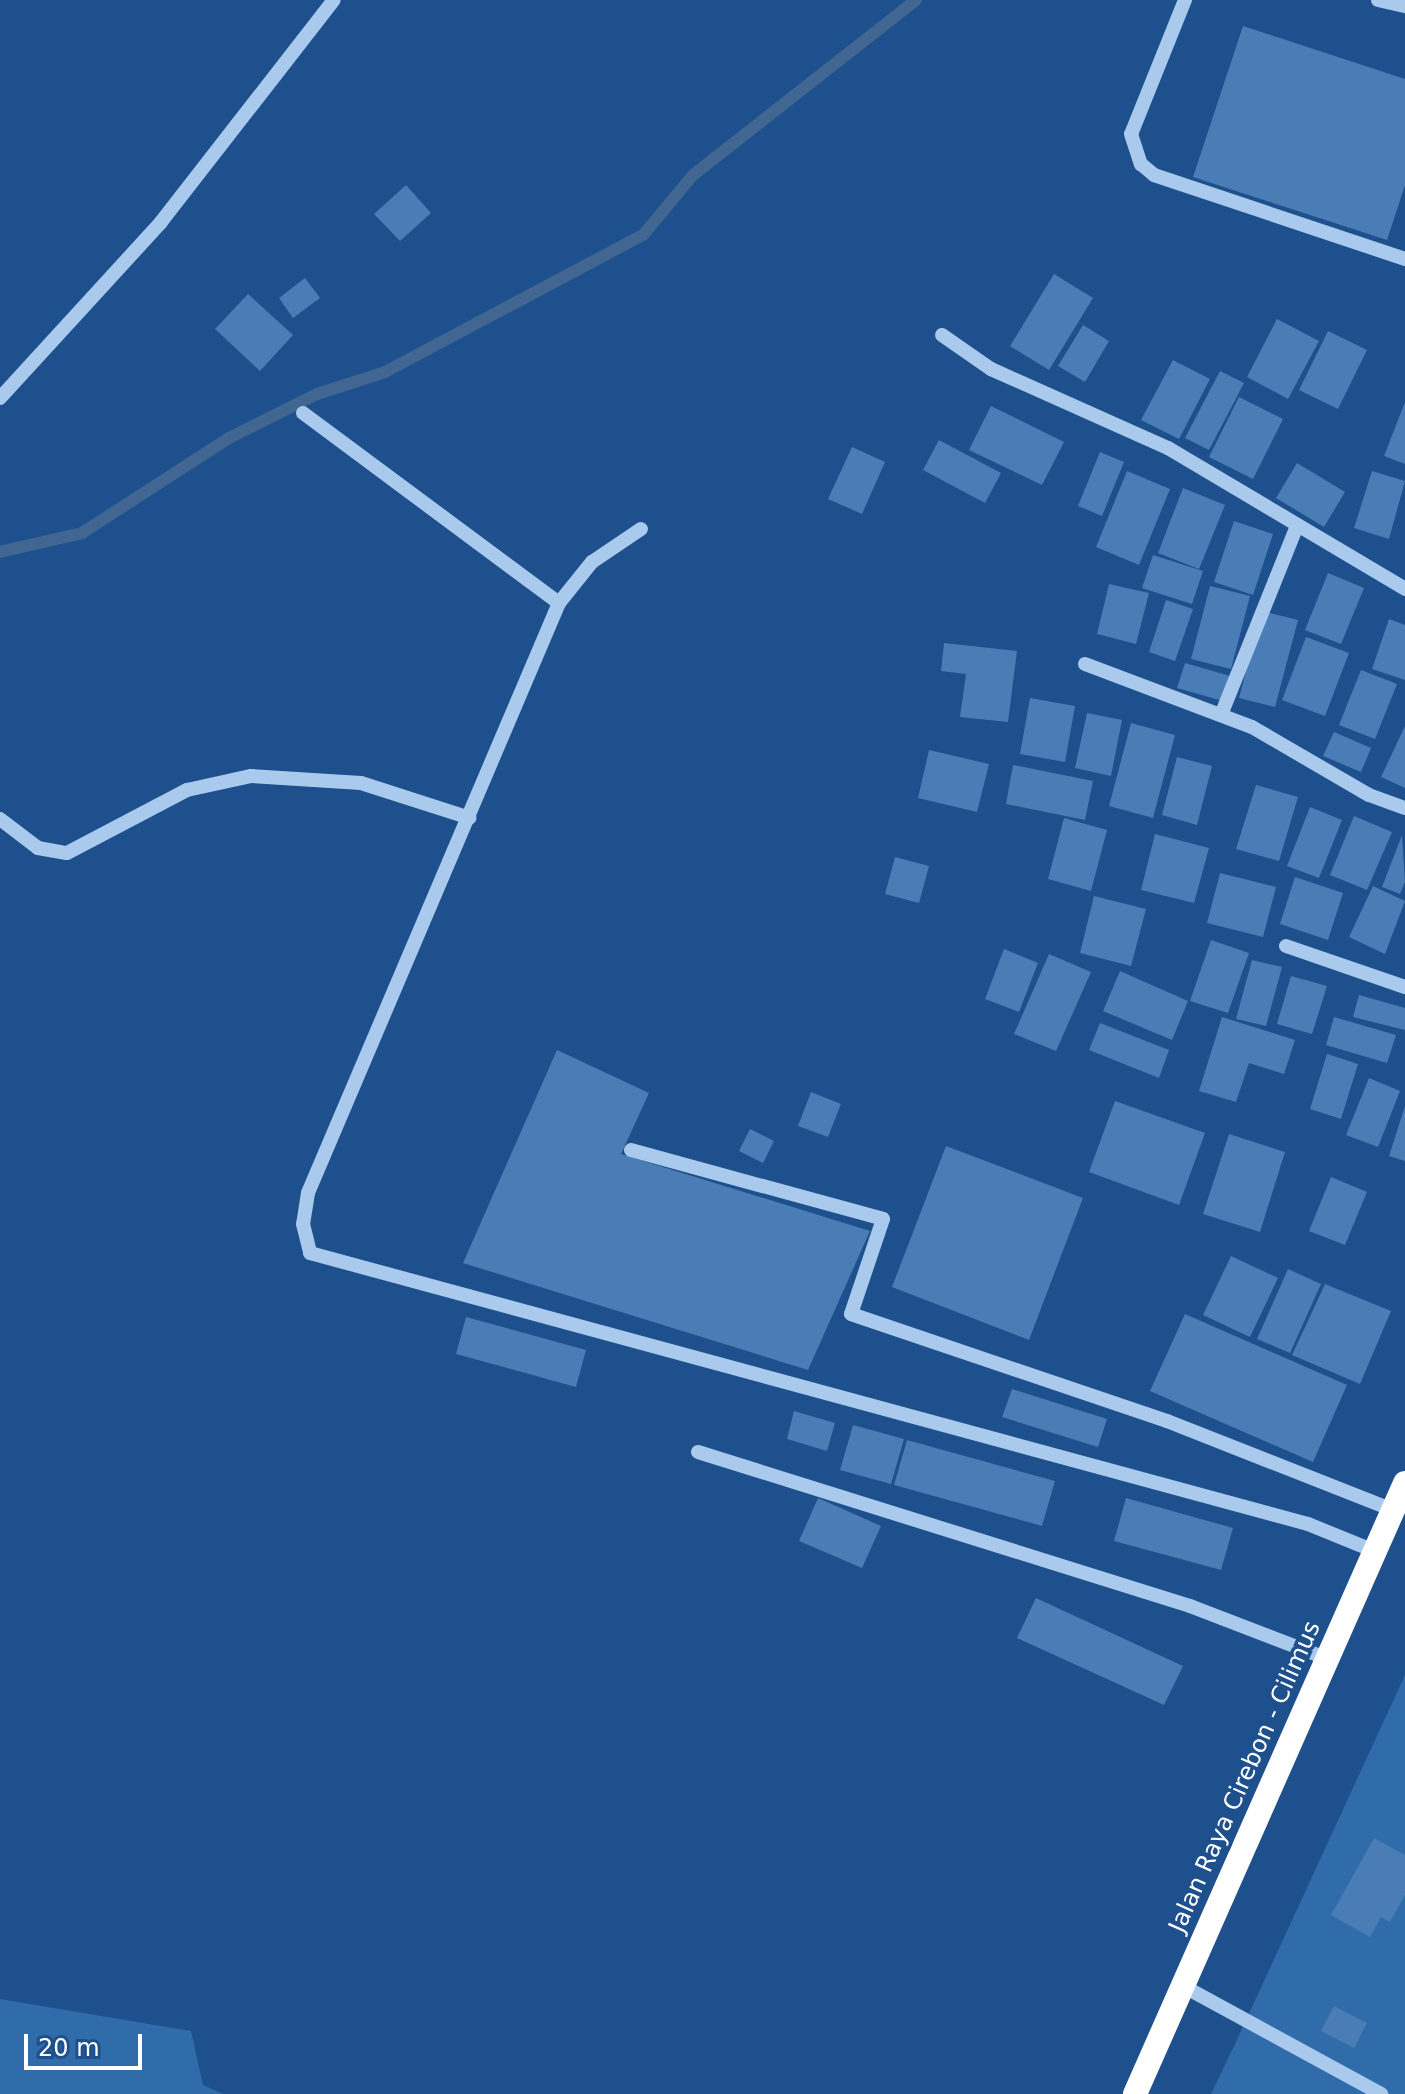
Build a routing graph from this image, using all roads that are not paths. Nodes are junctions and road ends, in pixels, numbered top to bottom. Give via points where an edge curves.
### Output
1 (334, 0) edge
2 (1185, 0) edge
3 (1378, 0) edge
4 (1405, 6) edge
5 (1405, 259) edge
6 (942, 335) dead end
7 (0, 398) edge
8 (303, 413) dead end
9 (1297, 526) junction
10 (641, 529) dead end
11 (1405, 589) edge
12 (559, 603) junction
13 (1085, 664) dead end
14 (1221, 715) junction
15 (1405, 808) edge
16 (470, 818) junction
17 (0, 819) edge
18 (1286, 946) dead end
19 (1405, 987) edge
20 (631, 1150) dead end
21 (698, 1452) dead end
22 (1405, 1483) edge
23 (1383, 1506) junction
24 (1364, 1547) junction
25 (1328, 1659) junction
26 (1183, 1986) junction
27 (1135, 2094) edge
28 (1381, 2094) edge

1 - 7 street via 161,222
2 - 5 street via 1131,134 1141,164 1154,175
3 - 4 street
6 - 9 street via 991,369 1168,448
8 - 12 street
9 - 11 street
9 - 14 street
10 - 12 street via 592,562
12 - 16 street
13 - 14 street
14 - 15 street
16 - 17 street via 361,783 251,776 187,790 67,853 38,848
16 - 24 street via 308,1193 303,1233 310,1253 1322,1530
18 - 19 street
20 - 23 street via 883,1219 851,1314 1167,1421
21 - 25 street via 1190,1606
22 - 23 highway, Jalan Raya Cirebon - Cilimus
23 - 24 highway, Jalan Raya Cirebon - Cilimus
24 - 25 highway, Jalan Raya Cirebon - Cilimus
25 - 26 highway, Jalan Raya Cirebon - Cilimus
26 - 27 highway, Jalan Raya Cirebon - Cilimus
26 - 28 street

